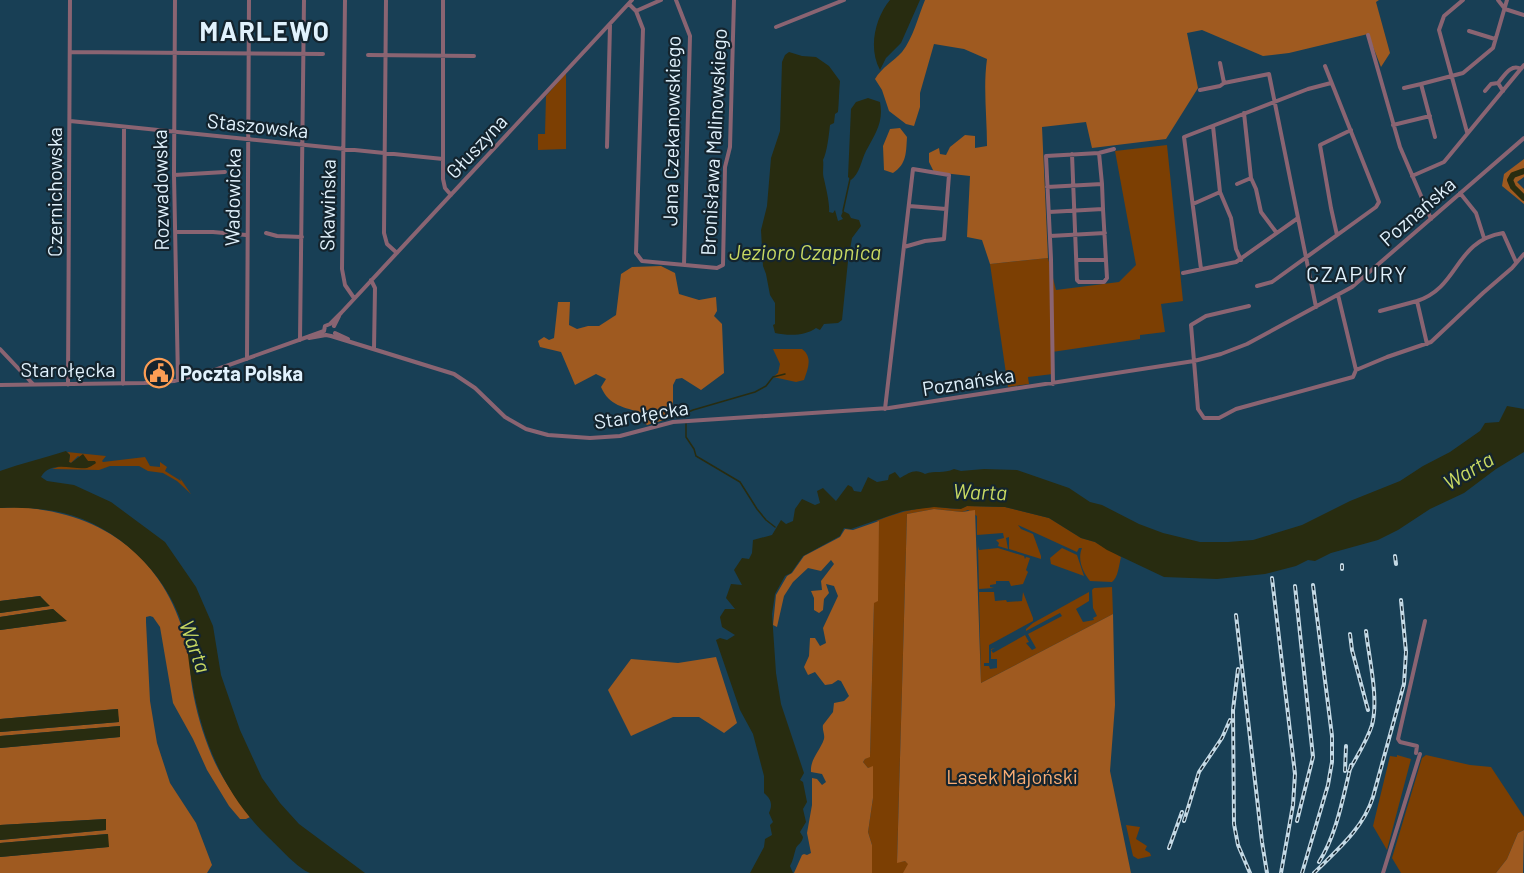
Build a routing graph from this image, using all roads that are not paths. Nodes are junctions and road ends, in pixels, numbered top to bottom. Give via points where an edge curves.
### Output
1 (70, 0) edge
2 (175, 0) edge
3 (249, 0) edge
4 (304, 0) edge
5 (345, 0) edge
6 (386, 0) edge
7 (443, 0) edge
8 (661, 0) edge
9 (676, 0) edge
10 (734, 0) edge
11 (844, 0) edge
12 (1463, 0) edge
13 (1498, 0) edge
14 (1508, 0) edge
15 (631, 2) edge
16 (1505, 9) junction
17 (636, 11) junction
18 (1524, 15) edge
19 (610, 24) junction
20 (776, 27) dead end
21 (1469, 31) dead end
22 (1368, 35) dead end
23 (1496, 39) junction
24 (70, 52) junction
25 (175, 53) junction
26 (249, 53) junction
27 (304, 54) junction
28 (323, 54) dead end
29 (386, 55) junction
30 (368, 56) dead end
31 (444, 56) junction
32 (474, 56) dead end
33 (1220, 63) dead end
34 (1325, 66) dead end
35 (1523, 67) edge
36 (1451, 76) junction
37 (1224, 82) junction
38 (1331, 83) junction
39 (1498, 83) junction
40 (1421, 84) junction
41 (1404, 88) dead end
42 (1200, 90) dead end
43 (1485, 91) dead end
44 (1503, 91) junction
45 (1275, 103) junction
46 (1244, 113) junction
47 (1430, 116) junction
48 (70, 121) junction
49 (1394, 125) junction
50 (124, 126) junction
51 (1213, 126) junction
52 (1351, 130) junction
53 (174, 132) junction
54 (1467, 133) junction
55 (1435, 137) dead end
56 (1524, 138) edge
57 (248, 139) junction
58 (303, 145) junction
59 (608, 147) dead end
60 (343, 149) junction
61 (1114, 150) dead end
62 (385, 153) junction
63 (1099, 153) junction
64 (1072, 154) junction
65 (443, 159) junction
66 (225, 172) dead end
67 (174, 175) junction
68 (1413, 176) junction
69 (1251, 178) junction
70 (1102, 184) junction
71 (1238, 184) dead end
72 (1074, 185) junction
73 (1047, 187) junction
74 (1220, 192) junction
75 (1460, 193) junction
76 (451, 195) junction
77 (1193, 204) junction
78 (912, 206) junction
79 (946, 208) junction
80 (1103, 209) junction
81 (1076, 210) junction
82 (1049, 212) junction
83 (1298, 218) junction
84 (1431, 219) junction
85 (176, 232) junction
86 (1276, 232) junction
87 (266, 233) dead end
88 (1105, 233) junction
89 (246, 235) junction
90 (1076, 235) junction
91 (1337, 235) junction
92 (1050, 236) junction
93 (302, 237) junction
94 (1484, 238) junction
95 (906, 246) junction
96 (397, 253) junction
97 (1524, 254) edge
98 (1306, 257) junction
99 (1077, 260) junction
100 (1106, 260) junction
101 (1241, 260) junction
102 (1516, 262) junction
103 (684, 265) junction
104 (1201, 269) junction
105 (1183, 273) dead end
106 (371, 280) junction
107 (1257, 286) dead end
108 (1338, 295) junction
109 (354, 298) junction
110 (1417, 301) junction
111 (1249, 306) dead end
112 (1316, 307) junction
113 (1380, 311) dead end
114 (332, 325) junction
115 (329, 334) junction
116 (300, 340) junction
117 (1427, 344) junction
118 (0, 349) edge
119 (375, 349) junction
120 (247, 359) junction
121 (1194, 361) junction
122 (1356, 370) junction
123 (22, 371) junction
124 (178, 380) junction
125 (123, 384) junction
126 (1053, 384) junction
127 (0, 385) edge
128 (19, 385) junction
129 (33, 385) junction
130 (68, 385) junction
131 (887, 409) junction
132 (1425, 621) dead end
133 (1383, 873) edge

1 - 24 street, Czernichowska
2 - 25 street, Rozwadowska
3 - 26 street, Wadowicka
4 - 27 street
5 - 60 street, Skawińska
6 - 29 street
7 - 31 street
8 - 17 street
9 - 103 street, Jana Czekanowskiego via 690,36
10 - 103 street, Bronisława Malinowskiego via 723,265
11 - 20 street
12 - 36 street via 1444,16 1439,30
13 - 16 street
14 - 16 street
15 - 17 street
15 - 19 street, Głuszyna
16 - 18 street
16 - 23 street
17 - 103 street, Bronisława Malinowskiego via 643,29 636,254 642,261
19 - 59 street
19 - 76 street, Głuszyna
21 - 23 street
22 - 49 street
23 - 36 street via 1493,48 1463,73
24 - 25 street
24 - 48 street, Czernichowska
25 - 26 street
25 - 53 street, Rozwadowska
26 - 27 street
26 - 57 street, Wadowicka
27 - 28 street
27 - 58 street
29 - 30 street
29 - 31 street
29 - 62 street
31 - 32 street
31 - 65 street
33 - 37 street
34 - 38 street
35 - 39 street via 1512,67
35 - 44 street
36 - 40 street
36 - 54 street
37 - 42 street
37 - 45 street via 1269,74
38 - 45 street
38 - 52 street
39 - 43 street
39 - 44 street
40 - 41 street
40 - 47 street
44 - 54 street
45 - 46 street
45 - 83 street
46 - 51 street
46 - 69 street
47 - 49 street
47 - 55 street
48 - 50 street, Staszowska
48 - 130 street, Czernichowska
49 - 68 street
50 - 53 street, Staszowska
50 - 125 street
51 - 74 street
51 - 77 street via 1184,137
52 - 91 street via 1320,145
52 - 91 street via 1379,202
53 - 57 street, Staszowska
53 - 67 street, Rozwadowska
54 - 68 street via 1444,162
56 - 75 street, Poznańska
57 - 58 street, Staszowska
57 - 89 street, Wadowicka
58 - 60 street, Staszowska
58 - 93 street
60 - 62 street, Staszowska
60 - 109 street, Skawińska via 342,273
61 - 63 street
62 - 65 street, Staszowska
62 - 96 street via 385,238
63 - 64 street
63 - 70 street
64 - 72 street
64 - 73 street via 1046,156
65 - 76 street via 444,185
66 - 67 street
67 - 85 street, Rozwadowska
68 - 84 street
69 - 71 street
69 - 86 street via 1263,215
70 - 72 street
70 - 80 street
72 - 73 street
72 - 81 street
73 - 82 street
74 - 77 street
74 - 101 street
75 - 84 street, Poznańska
75 - 94 street via 1476,213
76 - 96 street, Głuszyna
77 - 104 street
78 - 79 street
78 - 79 street via 916,169 949,175
78 - 95 street
79 - 95 street via 944,239
80 - 81 street
80 - 88 street
81 - 82 street
81 - 90 street
82 - 92 street
83 - 86 street
83 - 98 street
84 - 108 street, Poznańska
85 - 89 street
85 - 124 street, Rozwadowska
86 - 101 street
87 - 93 street
88 - 90 street
88 - 100 street
89 - 120 street, Wadowicka
90 - 92 street
90 - 99 street
91 - 98 street
92 - 126 street
93 - 116 street
94 - 102 street via 1504,234
94 - 110 street via 1472,246 1440,289
95 - 131 street
96 - 106 street, Głuszyna
97 - 102 street
98 - 107 street via 1272,282
98 - 112 street
99 - 100 street
99 - 100 street via 1079,282 1104,282
101 - 104 street
102 - 117 street
104 - 105 street
106 - 109 street, Głuszyna
106 - 119 street via 375,288
108 - 112 street, Poznańska
108 - 122 street
109 - 114 street, Głuszyna
110 - 113 street
110 - 117 street
111 - 121 street via 1192,323
112 - 121 street, Poznańska via 1235,349
114 - 115 street
114 - 115 street, Głuszyna via 325,326
115 - 116 street, Starołęcka
115 - 119 street, Starołęcka
116 - 120 street, Starołęcka
117 - 122 street
118 - 123 street
119 - 131 street, Starołęcka via 454,374 512,422 549,435 607,438 673,422
120 - 124 street, Starołęcka
121 - 122 street via 1198,411 1204,418 1213,419 1236,409 1347,380
121 - 126 street, Poznańska
123 - 128 street
123 - 129 street
124 - 125 street, Starołęcka
125 - 130 street, Starołęcka
126 - 131 street, Poznańska
127 - 128 street, Starołęcka
128 - 129 street, Starołęcka
129 - 130 street, Starołęcka
132 - 133 street via 1398,739 1417,746 1418,754

